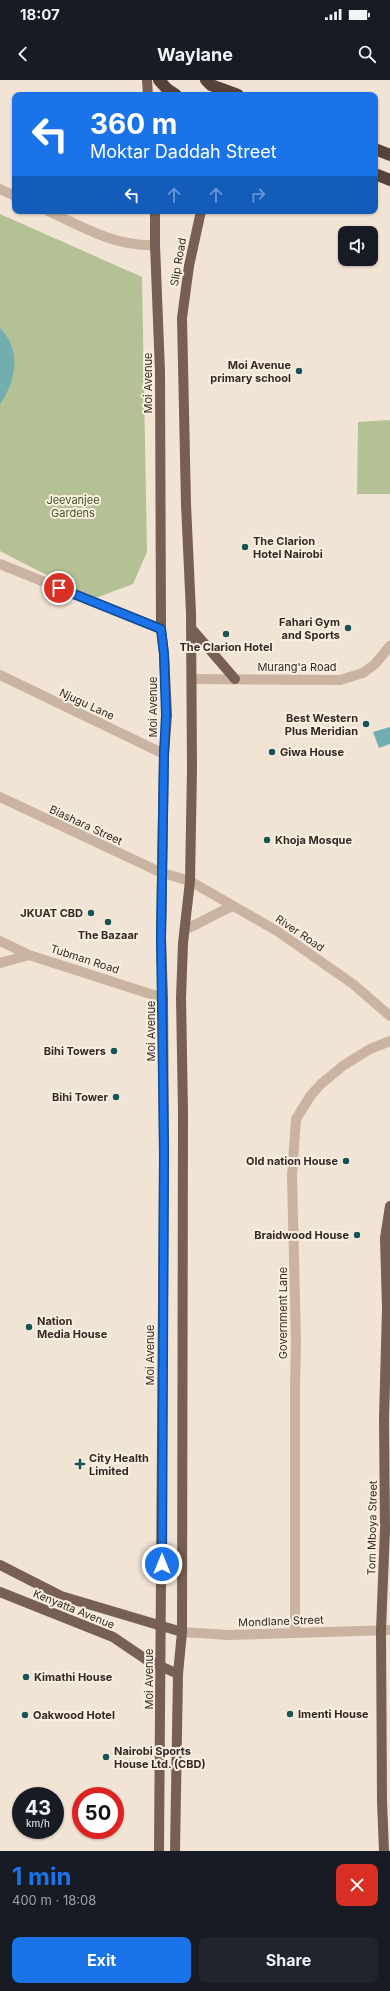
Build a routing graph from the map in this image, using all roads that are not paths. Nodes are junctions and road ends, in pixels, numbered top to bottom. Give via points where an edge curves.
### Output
1 (147, 80) edge
2 (160, 80) edge
3 (208, 82) edge
4 (148, 92) edge
5 (172, 92) edge
6 (231, 92) edge
7 (378, 150) edge
8 (390, 155) edge
9 (378, 175) edge
10 (390, 180) edge
11 (0, 189) edge
12 (12, 195) edge
13 (55, 214) edge
14 (155, 214) edge
15 (200, 214) edge
16 (155, 245) junction
17 (0, 564) edge
18 (190, 628) junction
19 (161, 629) junction
20 (390, 646) edge
21 (0, 675) edge
22 (192, 679) junction
23 (235, 679) junction
24 (164, 754) junction
25 (0, 797) edge
26 (162, 873) junction
27 (190, 881) junction
28 (232, 906) junction
29 (185, 930) junction
30 (0, 941) edge
31 (29, 955) junction
32 (0, 963) edge
33 (163, 998) junction
34 (390, 1016) edge
35 (390, 1040) edge
36 (390, 1206) edge
37 (0, 1565) edge
38 (0, 1592) edge
39 (161, 1626) junction
40 (386, 1630) edge
41 (182, 1632) junction
42 (295, 1633) junction
43 (161, 1666) junction
44 (178, 1674) junction
45 (160, 1805) junction
46 (176, 1806) junction
47 (159, 1851) edge
48 (175, 1851) edge
49 (384, 1851) edge

1 - 4 main road
2 - 5 highway
3 - 6 highway
7 - 8 highway
9 - 10 highway
11 - 12 street
13 - 16 street via 114,241 141,246
14 - 16 main road, Moi Avenue
15 - 18 main road, Slip Road via 182,318
16 - 19 main road, Moi Avenue via 160,371
17 - 19 street
18 - 22 main road
18 - 23 main road
19 - 24 main road, Moi Avenue via 166,715
20 - 23 street, Murang'a Road via 362,673 340,680
21 - 24 street, Njugu Lane
22 - 23 street, Murang'a Road
22 - 27 main road
24 - 26 main road, Moi Avenue
25 - 26 street, Biashara Street
26 - 27 street, Biashara Street
26 - 33 main road, Moi Avenue
27 - 28 street, River Road
27 - 29 main road
28 - 29 street
28 - 34 street, River Road via 304,949 353,984
29 - 41 main road via 181,998
30 - 31 street, Tubman Road
31 - 32 street
31 - 33 street, Tubman Road
33 - 39 main road, Moi Avenue
35 - 42 street, Government Lane via 370,1049 339,1070 311,1095 296,1119 292,1175 296,1342
36 - 40 main road, Tom Mboya Street via 385,1238
37 - 39 main road, Kenyatta Avenue via 61,1596
38 - 43 main road, Kenyatta Avenue via 113,1637 147,1660
39 - 41 main road, Kenyatta Avenue
39 - 43 main road, Moi Avenue
40 - 42 street, Mondlane Street
40 - 49 main road, Tom Mboya Street
41 - 42 street, Mondlane Street via 228,1635
41 - 44 main road
43 - 44 main road, Kenyatta Avenue
43 - 45 main road, Moi Avenue
44 - 46 main road
45 - 46 main road
45 - 47 main road, Moi Avenue
46 - 48 main road

